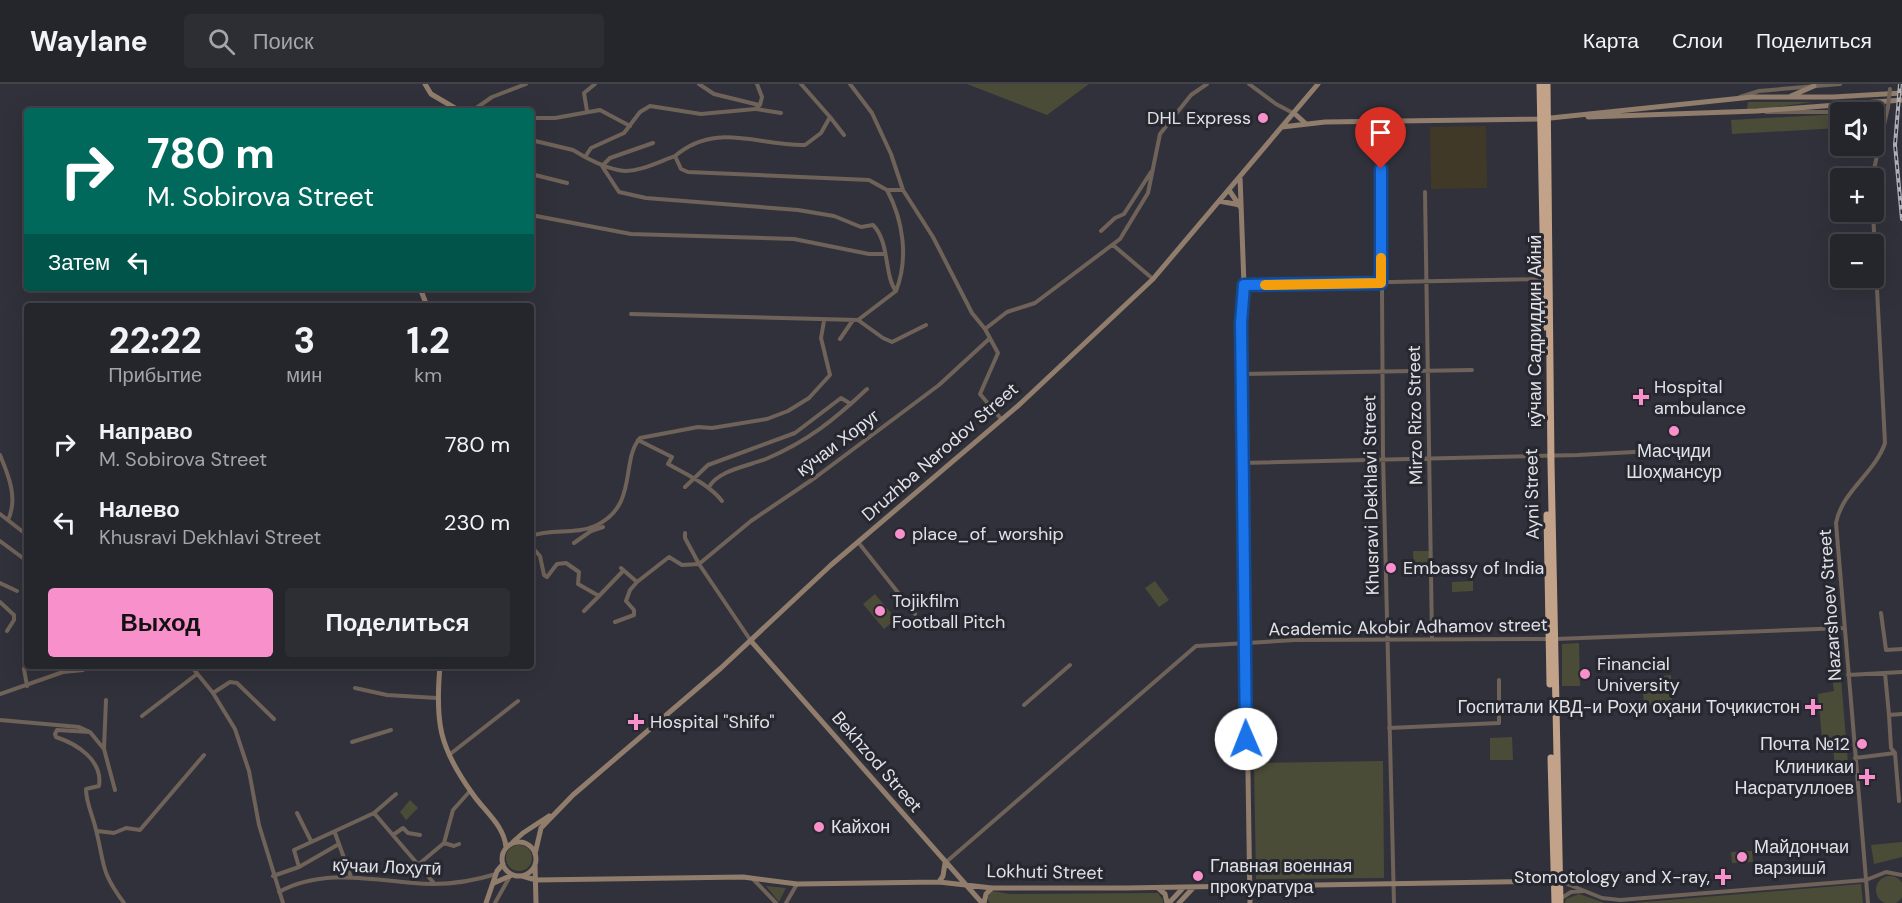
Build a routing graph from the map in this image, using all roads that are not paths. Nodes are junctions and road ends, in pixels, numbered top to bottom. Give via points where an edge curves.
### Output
1 (424, 84) edge
2 (526, 84) edge
3 (596, 84) edge
4 (699, 84) edge
5 (757, 84) edge
6 (801, 84) edge
7 (850, 84) edge
8 (1207, 84) edge
9 (1249, 84) edge
10 (1318, 84) edge
11 (1540, 84) edge
12 (1547, 84) edge
13 (1840, 84) edge
14 (1814, 86) junction
15 (1890, 86) edge
16 (1902, 93) edge
17 (1790, 97) junction
18 (1746, 98) junction
19 (1733, 100) junction
20 (1902, 100) edge
21 (760, 105) junction
22 (455, 108) edge
23 (476, 108) edge
24 (755, 109) junction
25 (587, 111) junction
26 (1746, 111) junction
27 (1757, 111) junction
28 (781, 112) dead end
29 (1294, 113) junction
30 (1830, 113) edge
31 (1583, 116) junction
32 (830, 117) junction
33 (534, 118) edge
34 (1544, 118) junction
35 (1381, 122) junction
36 (1305, 123) junction
37 (630, 126) junction
38 (1884, 126) edge
39 (1282, 127) junction
40 (844, 135) dead end
41 (534, 141) edge
42 (653, 143) dead end
43 (675, 156) junction
44 (585, 157) junction
45 (602, 166) junction
46 (1153, 169) junction
47 (534, 175) edge
48 (1240, 176) junction
49 (567, 183) dead end
50 (886, 190) junction
51 (903, 190) junction
52 (1229, 190) junction
53 (1425, 192) dead end
54 (1219, 201) junction
55 (1240, 205) junction
56 (1243, 214) junction
57 (534, 216) edge
58 (1874, 222) edge
59 (1101, 231) dead end
60 (1113, 244) junction
61 (885, 254) junction
62 (1153, 279) junction
63 (1547, 279) junction
64 (1426, 282) junction
65 (1381, 283) junction
66 (1244, 285) junction
67 (896, 291) junction
68 (631, 314) dead end
69 (855, 320) junction
70 (824, 321) junction
71 (926, 325) dead end
72 (985, 329) junction
73 (840, 339) dead end
74 (989, 339) junction
75 (1472, 369) dead end
76 (1428, 370) junction
77 (1382, 371) junction
78 (1242, 374) junction
79 (867, 389) dead end
80 (851, 404) junction
81 (1002, 420) junction
82 (638, 440) junction
83 (1690, 449) dead end
84 (0, 455) edge
85 (1548, 456) junction
86 (1429, 459) junction
87 (1383, 460) junction
88 (1243, 463) junction
89 (808, 466) dead end
90 (816, 477) junction
91 (692, 480) junction
92 (685, 487) dead end
93 (710, 488) junction
94 (722, 501) dead end
95 (0, 514) edge
96 (8, 520) junction
97 (603, 527) dead end
98 (591, 529) junction
99 (24, 533) edge
100 (685, 533) dead end
101 (534, 535) edge
102 (0, 541) edge
103 (857, 542) junction
104 (574, 543) dead end
105 (534, 549) edge
106 (24, 559) edge
107 (699, 564) junction
108 (637, 582) junction
109 (0, 583) edge
110 (17, 591) dead end
111 (599, 596) junction
112 (0, 602) edge
113 (584, 611) dead end
114 (1881, 613) dead end
115 (915, 614) dead end
116 (615, 622) dead end
117 (1844, 628) junction
118 (7, 631) dead end
119 (1432, 638) junction
120 (1552, 638) junction
121 (1387, 639) junction
122 (751, 640) junction
123 (1246, 643) junction
124 (1902, 649) edge
125 (1070, 665) dead end
126 (24, 669) edge
127 (193, 669) edge
128 (440, 669) edge
129 (83, 670) dead end
130 (1902, 672) edge
131 (1885, 673) junction
132 (197, 674) junction
133 (1848, 675) junction
134 (1499, 680) dead end
135 (27, 686) junction
136 (355, 688) dead end
137 (213, 693) junction
138 (0, 694) edge
139 (437, 698) junction
140 (106, 700) dead end
141 (518, 701) dead end
142 (1024, 705) dead end
143 (1902, 714) edge
144 (1889, 715) junction
145 (142, 716) dead end
146 (0, 720) edge
147 (274, 720) dead end
148 (1389, 728) junction
149 (391, 730) dead end
150 (90, 732) junction
151 (352, 742) dead end
152 (104, 749) junction
153 (1895, 753) junction
154 (204, 755) dead end
155 (449, 755) junction
156 (1855, 758) junction
157 (115, 790) dead end
158 (470, 791) junction
159 (396, 794) dead end
160 (1899, 801) dead end
161 (297, 813) dead end
162 (374, 813) junction
163 (553, 814) junction
164 (97, 831) junction
165 (335, 833) junction
166 (504, 833) junction
167 (523, 833) junction
168 (393, 835) junction
169 (420, 835) dead end
170 (311, 841) junction
171 (444, 843) junction
172 (513, 843) junction
173 (339, 844) junction
174 (459, 844) dead end
175 (506, 847) junction
176 (535, 854) junction
177 (535, 862) junction
178 (945, 863) junction
179 (419, 864) junction
180 (502, 864) junction
181 (299, 867) junction
182 (496, 874) junction
183 (1902, 874) edge
184 (511, 875) junction
185 (273, 876) junction
186 (522, 876) junction
187 (351, 877) junction
188 (536, 880) junction
189 (754, 880) junction
190 (1866, 880) junction
191 (1557, 881) junction
192 (939, 882) junction
193 (433, 883) junction
194 (965, 883) junction
195 (797, 884) junction
196 (1394, 884) junction
197 (494, 885) junction
198 (1250, 887) junction
199 (992, 888) junction
200 (1158, 888) junction
201 (1183, 888) junction
202 (1193, 888) junction
203 (1584, 891) junction
204 (279, 892) junction
205 (1558, 902) edge
206 (124, 903) edge
207 (283, 903) edge
208 (486, 903) edge
209 (495, 903) edge
210 (537, 903) edge
211 (776, 903) edge
212 (786, 903) edge
213 (983, 903) edge
214 (1168, 903) edge
215 (1179, 903) edge
216 (1250, 903) edge
217 (1394, 903) edge
218 (1868, 903) edge

1 - 22 street via 431,94
2 - 23 street via 492,97
3 - 25 street via 584,93
4 - 21 street via 726,99
5 - 21 street via 762,97
6 - 32 street
7 - 51 street via 877,121
8 - 46 street via 1191,95 1160,134
9 - 29 street
10 - 29 street, Druzhba Narodov Street
11 - 34 highway
12 - 34 highway
13 - 14 street
14 - 17 street
14 - 19 street via 1759,91
15 - 38 street, bridge
16 - 17 street
17 - 18 street
18 - 19 street
18 - 26 street via 1741,105
19 - 31 street
20 - 27 street
21 - 24 street
24 - 28 street
24 - 37 street via 701,114 650,106
25 - 33 street
25 - 37 street via 605,112
26 - 27 street
26 - 31 street
27 - 30 street
29 - 36 street
29 - 39 street, Druzhba Narodov Street
31 - 34 street
32 - 40 street
32 - 43 street via 821,133 805,145 716,138 694,142
34 - 35 street
34 - 63 highway
35 - 36 street
35 - 65 street, Khusravi Dekhlavi Street
36 - 39 street
37 - 44 street via 618,137 591,148
39 - 48 street, Druzhba Narodov Street
41 - 44 street via 573,150
42 - 45 street via 610,158
43 - 45 street via 623,172
43 - 50 street via 684,172 869,180
44 - 45 street
45 - 61 street via 615,188 625,194 808,212 861,226 870,224 877,230
46 - 59 street via 1131,206
46 - 60 street via 1148,193
47 - 49 street
48 - 52 street, Druzhba Narodov Street
48 - 56 street
50 - 51 street
50 - 67 street via 898,211 902,243 902,273
51 - 72 street via 956,277 972,313
52 - 54 street, Druzhba Narodov Street
52 - 55 street
53 - 64 street, Mirzo Rizo Street
54 - 55 street
54 - 62 street, Druzhba Narodov Street
55 - 56 street
56 - 66 street
57 - 61 street via 631,234 785,239
58 - 117 street, Nazarshoev Street via 1885,443 1873,467 1839,512 1837,538
60 - 62 street
60 - 72 street via 1035,303 1007,312
61 - 67 street via 890,284
62 - 81 street, Druzhba Narodov Street
63 - 64 street
63 - 85 highway, кӯчаи Садриддин Айнӣ
64 - 65 street
64 - 76 street, Mirzo Rizo Street
65 - 66 street
65 - 77 street, Khusravi Dekhlavi Street
66 - 78 street
67 - 69 street
68 - 70 street
69 - 70 street
69 - 71 street via 892,342
69 - 73 street
70 - 82 street via 821,338 830,375 809,398 760,420 698,427
72 - 74 street
74 - 81 street via 998,353 980,394
74 - 90 street, кӯчаи Хоруг via 939,385
75 - 76 street
76 - 77 street
76 - 86 street, Mirzo Rizo Street
77 - 78 street
77 - 87 street, Khusravi Dekhlavi Street
78 - 88 street
79 - 80 street
80 - 91 street via 841,398 801,430 708,465
80 - 93 street via 804,441 723,475
81 - 103 street, Druzhba Narodov Street
82 - 91 street via 672,457 669,464
82 - 98 street via 621,500 608,517
83 - 85 street
84 - 96 street via 12,494
85 - 86 street
85 - 120 highway, кӯчаи Садриддин Айнӣ
86 - 87 street
86 - 119 street, Mirzo Rizo Street
87 - 88 street
87 - 121 street, Khusravi Dekhlavi Street
88 - 123 street
89 - 90 street
90 - 107 street, кӯчаи Хоруг via 751,521
91 - 92 street
91 - 93 street
93 - 94 street
95 - 96 street
96 - 99 street
97 - 98 street
98 - 101 street
98 - 104 street
100 - 107 street
102 - 106 street
103 - 115 street
103 - 122 street, Druzhba Narodov Street
105 - 111 street via 540,556 544,575 547,577 557,564 566,563 579,572 578,584
107 - 108 street via 682,565 669,557
107 - 122 street
108 - 111 street via 622,569
108 - 116 street via 627,601 634,615
109 - 110 street
111 - 113 street
112 - 118 street via 14,615
114 - 124 street via 1886,650
117 - 120 street, Academic Akobir Adhamov street
117 - 133 street, Nazarshoev Street
119 - 120 street, Academic Akobir Adhamov street
119 - 121 street, Academic Akobir Adhamov street
120 - 191 highway
121 - 123 street, Academic Akobir Adhamov street
121 - 148 street, Khusravi Dekhlavi Street
122 - 163 street, Druzhba Narodov Street
122 - 178 street, Bekhzod Street
123 - 178 street, Academic Akobir Adhamov street via 1196,646
123 - 198 street
125 - 142 street
126 - 135 street
127 - 132 street
128 - 139 street
129 - 135 street via 63,672
130 - 131 street
131 - 133 street
131 - 144 street
132 - 137 street
132 - 145 street
133 - 156 street, Nazarshoev Street
134 - 148 street via 1499,723
135 - 138 street
136 - 139 street via 387,695
137 - 147 street via 230,682 237,683
137 - 185 street via 235,729 249,771
139 - 155 street via 439,724
140 - 152 street
141 - 155 street
143 - 144 street
144 - 153 street via 1891,748
146 - 150 street via 79,727
148 - 196 street, Khusravi Dekhlavi Street
149 - 151 street
150 - 152 street
150 - 164 street via 62,730 55,734 77,745 97,770 99,786 86,790
152 - 157 street
153 - 156 street
153 - 160 street
154 - 164 street via 140,830
155 - 158 street
156 - 190 street, Nazarshoev Street
158 - 166 street
158 - 171 street via 453,810
159 - 162 street
161 - 170 street
162 - 165 street
162 - 168 street
163 - 167 street
163 - 176 street via 538,835
164 - 206 street via 104,873
165 - 170 street
165 - 173 street
166 - 167 street via 511,837
166 - 175 street
167 - 172 street
168 - 169 street via 403,828
168 - 179 street
170 - 181 street via 293,851
171 - 174 street
171 - 179 street
172 - 175 street
172 - 176 street via 526,844
173 - 181 street
173 - 187 street
175 - 180 street
176 - 177 street
177 - 186 street via 531,871
177 - 188 street
178 - 192 street
178 - 194 street, Bekhzod Street
179 - 193 street
180 - 182 street
180 - 184 street
181 - 185 street
182 - 193 street, кӯчаи Лоҳутӣ via 476,880
182 - 197 street
183 - 190 street via 1886,873
184 - 186 street
184 - 197 street
184 - 209 street
185 - 204 street
186 - 188 street, Lokhuti Street
187 - 193 street, кӯчаи Лоҳутӣ
187 - 204 street, кӯчаи Лоҳутӣ via 296,883
188 - 189 street, Lokhuti Street
188 - 210 street
189 - 195 street, Lokhuti Street
189 - 211 street
190 - 203 street via 1620,900
190 - 218 street, Nazarshoev Street
191 - 196 street, Lokhuti Street
191 - 203 street
191 - 205 highway
192 - 194 street, Lokhuti Street
192 - 195 street, Lokhuti Street
194 - 199 street, Lokhuti Street
194 - 213 street, Bekhzod Street
195 - 212 street
196 - 198 street, Lokhuti Street
196 - 217 street, Khusravi Dekhlavi Street
197 - 208 street
198 - 202 street, Lokhuti Street
198 - 216 street
199 - 200 street, Lokhuti Street
199 - 213 street
200 - 201 street, Lokhuti Street
200 - 214 street
201 - 202 street, Lokhuti Street
201 - 214 street
202 - 215 street
203 - 205 street via 1571,892
204 - 207 street

